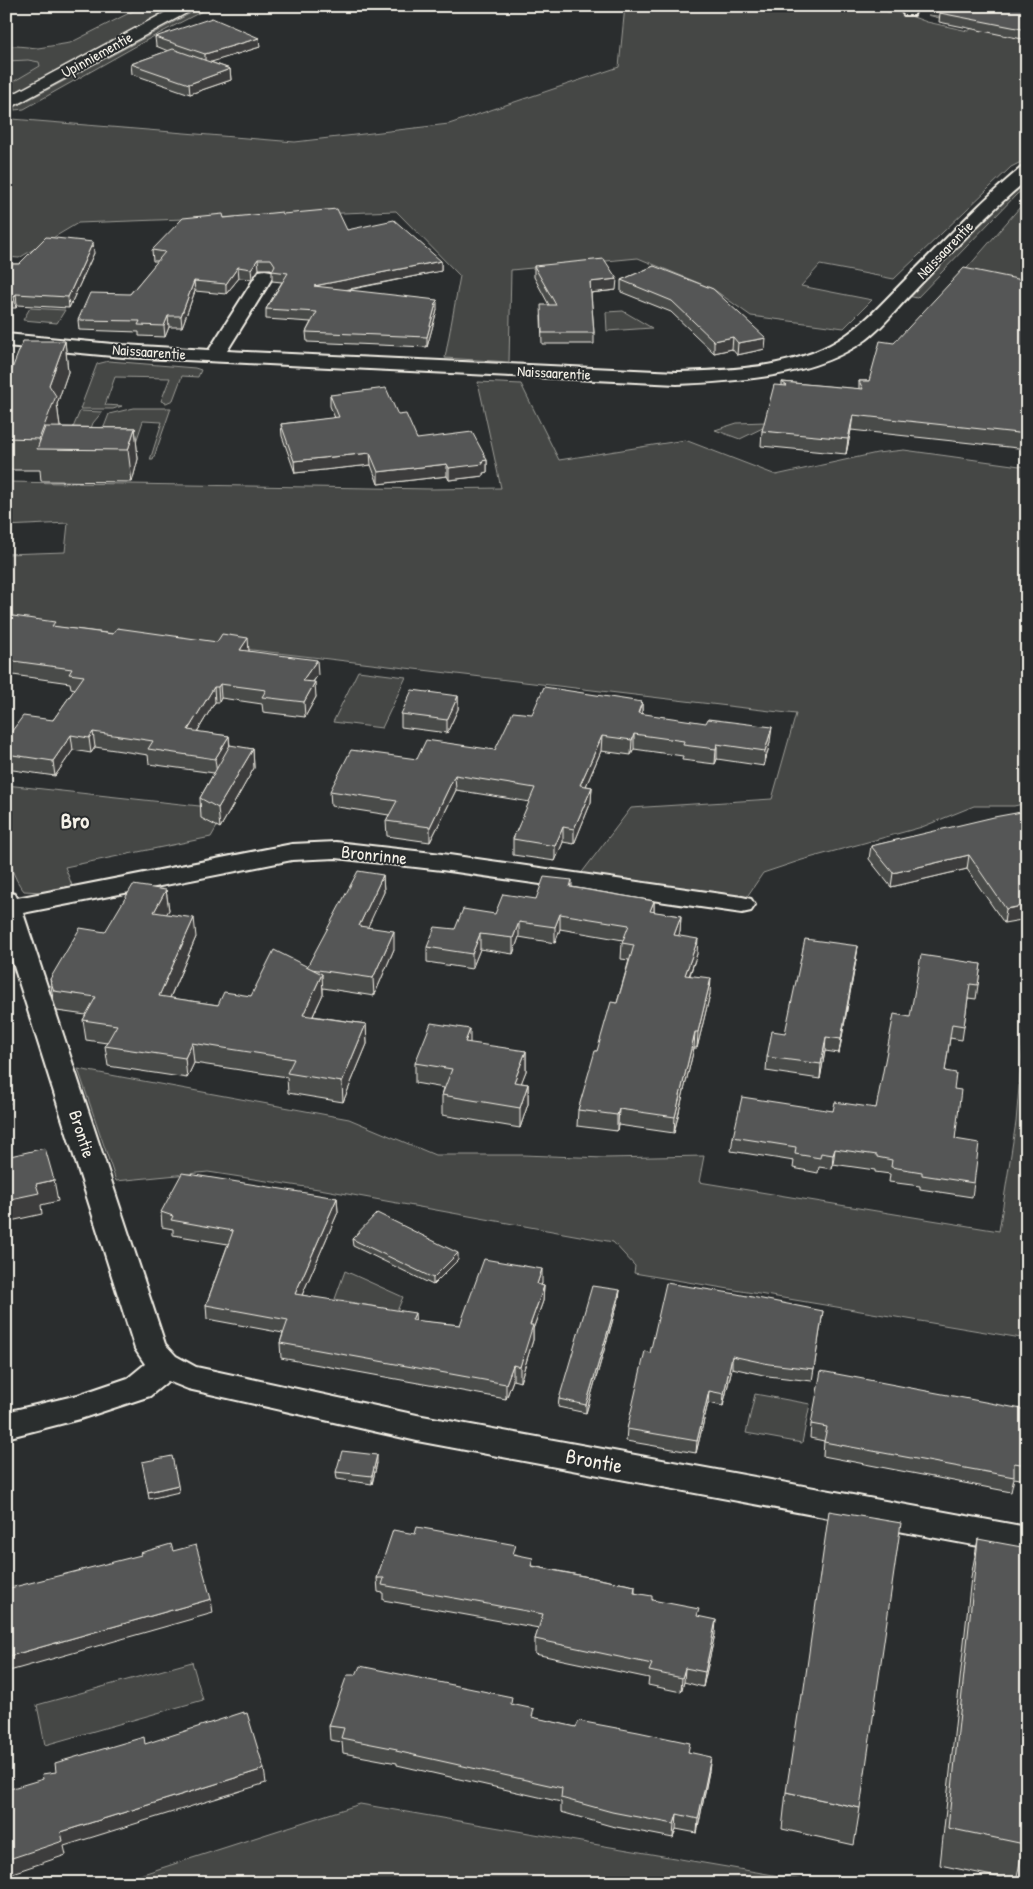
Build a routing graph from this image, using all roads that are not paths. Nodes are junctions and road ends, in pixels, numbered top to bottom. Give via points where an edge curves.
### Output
1 (189, 6) edge
2 (6, 105) edge
3 (1027, 171) edge
4 (265, 275) dead end
5 (6, 340) edge
6 (215, 356) junction
7 (7, 905) edge
8 (742, 905) dead end
9 (165, 1365) junction
10 (6, 1425) edge
11 (1027, 1541) edge

1 - 2 main road, Upinniementie
3 - 6 street, Naissaarentie via 993,200 862,334 835,350 770,370 677,378
4 - 6 street
5 - 6 street, Naissaarentie
7 - 8 street, Bronrinne via 292,852 336,850
7 - 9 street, Brontie via 151,1349
9 - 10 street via 139,1387 80,1407
9 - 11 street, Brontie via 188,1377 417,1428

